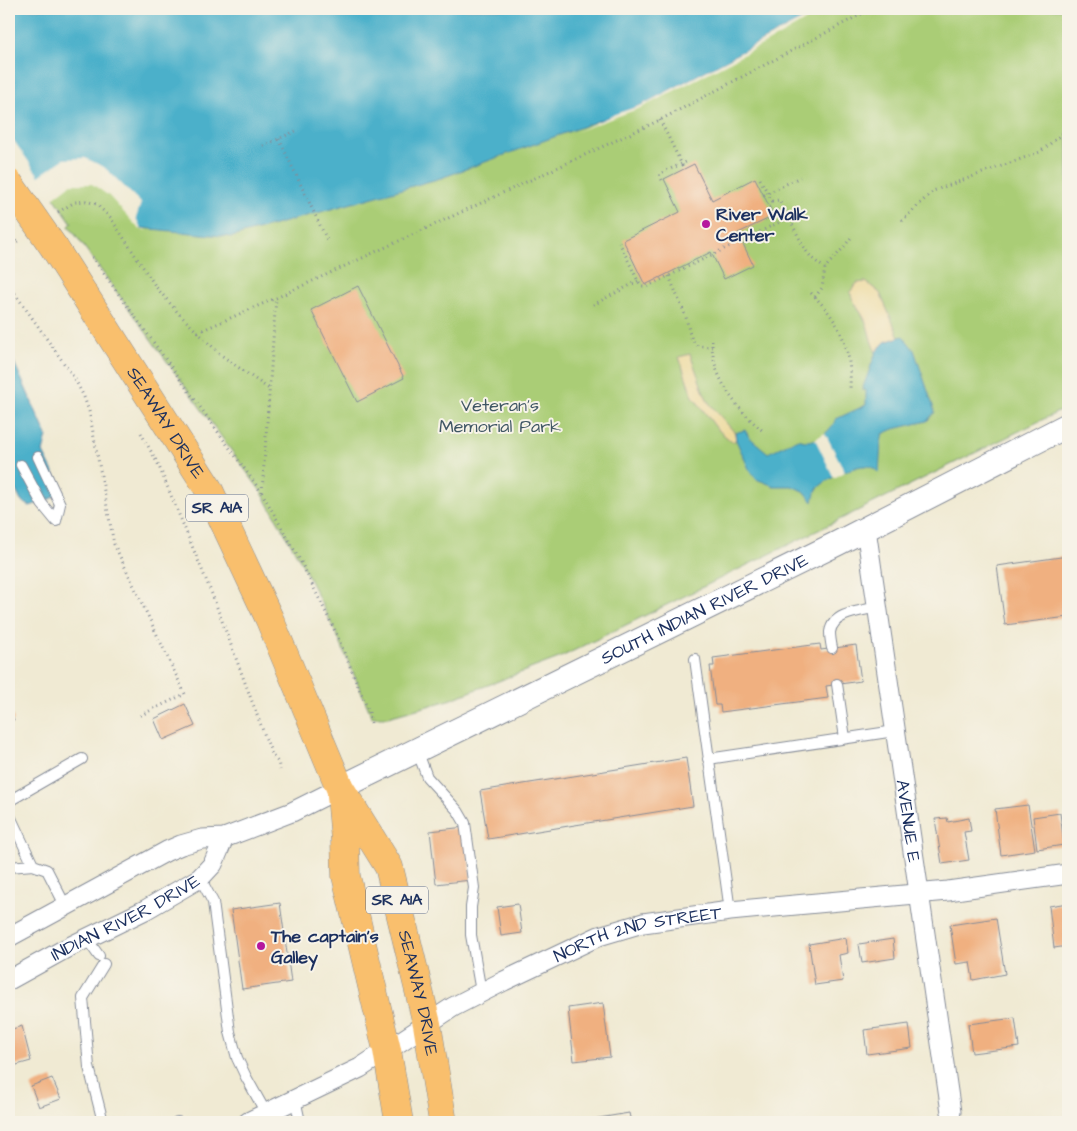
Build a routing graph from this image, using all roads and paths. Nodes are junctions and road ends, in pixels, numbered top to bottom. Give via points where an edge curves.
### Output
1 (871, 9) edge
2 (660, 120) junction
3 (298, 130) dead end
4 (1068, 130) edge
5 (279, 139) junction
6 (263, 146) dead end
7 (688, 160) dead end
8 (681, 164) junction
9 (684, 169) dead end
10 (800, 177) dead end
11 (760, 179) dead end
12 (662, 180) dead end
13 (9, 183) edge
14 (766, 194) junction
15 (52, 216) dead end
16 (788, 218) junction
17 (902, 221) dead end
18 (852, 235) dead end
19 (23, 237) dead end
20 (328, 242) dead end
21 (619, 242) dead end
22 (9, 248) edge
23 (86, 249) dead end
24 (824, 268) junction
25 (669, 276) junction
26 (638, 281) junction
27 (9, 284) edge
28 (811, 293) dead end
29 (815, 297) junction
30 (276, 298) junction
31 (593, 305) dead end
32 (198, 332) junction
33 (712, 340) dead end
34 (712, 347) junction
35 (269, 389) junction
36 (850, 389) dead end
37 (137, 425) dead end
38 (1068, 425) edge
39 (763, 430) dead end
40 (38, 457) dead end
41 (21, 465) dead end
42 (262, 493) junction
43 (866, 529) junction
44 (878, 608) junction
45 (832, 648) dead end
46 (694, 659) dead end
47 (837, 684) dead end
48 (139, 716) dead end
49 (371, 724) dead end
50 (896, 731) junction
51 (845, 738) junction
52 (418, 750) junction
53 (708, 758) junction
54 (82, 759) dead end
55 (280, 770) dead end
56 (340, 788) junction
57 (9, 801) edge
58 (9, 814) edge
59 (224, 838) junction
60 (33, 865) junction
61 (9, 867) edge
62 (1068, 874) edge
63 (200, 878) junction
64 (920, 894) junction
65 (66, 907) junction
66 (730, 911) junction
67 (9, 937) edge
68 (87, 939) junction
69 (9, 980) edge
70 (481, 992) junction
71 (427, 1024) junction
72 (387, 1050) junction
73 (295, 1100) junction
74 (951, 1112) dead end
75 (266, 1113) junction
76 (103, 1122) edge
77 (248, 1122) edge
78 (300, 1122) edge
79 (399, 1122) edge
80 (443, 1122) edge

1 - 2 path
2 - 8 path
2 - 30 path
3 - 5 path
4 - 17 path via 1040,152 933,191
5 - 6 path
5 - 20 path
7 - 8 path
8 - 9 path
8 - 12 path via 659,174
10 - 14 path
11 - 14 path
13 - 56 main road, SEAWAY DRIVE / SR A1A, bridge via 208,488 269,618
14 - 16 path via 772,201 779,200
15 - 32 path via 75,202 96,204 110,217 156,287
16 - 24 path via 803,248
16 - 25 path
18 - 24 path
19 - 22 path
21 - 26 path
23 - 42 path
24 - 29 path via 822,288
25 - 26 path via 648,286 642,286
25 - 34 path via 692,340 698,346
26 - 31 path
27 - 48 path via 84,397 114,544 185,694
28 - 29 path
29 - 36 path via 832,316 843,337 850,365
30 - 32 path
30 - 35 path
32 - 35 path via 221,355
33 - 34 path
34 - 39 path via 714,364 728,392 742,412
35 - 42 path
37 - 55 path via 158,464 212,594
38 - 43 street, SOUTH INDIAN RIVER DRIVE
40 - 41 lane via 60,504 56,521 42,504
42 - 49 path via 337,635
43 - 44 street, AVENUE E
43 - 52 street, SOUTH INDIAN RIVER DRIVE
44 - 45 lane via 842,616 833,622 830,632
44 - 50 street, AVENUE E
46 - 53 lane
47 - 51 lane
50 - 51 lane
50 - 64 street, AVENUE E
51 - 53 lane
52 - 56 street, SOUTH INDIAN RIVER DRIVE
52 - 70 lane via 427,776 458,811 465,824 474,888 471,935
53 - 66 lane
54 - 57 lane
56 - 59 street, INDIAN RIVER DRIVE via 292,812
56 - 71 main road, SEAWAY DRIVE / SR A1A via 389,867
56 - 72 main road, SEAWAY DRIVE / SR A1A via 346,876
58 - 60 lane
59 - 63 street, INDIAN RIVER DRIVE via 213,864
59 - 65 street, INDIAN RIVER DRIVE via 202,839 166,851
60 - 61 lane
60 - 65 lane via 47,870
62 - 64 street, NORTH 2ND STREET
63 - 68 street, INDIAN RIVER DRIVE
63 - 75 lane via 213,902 224,1002 232,1041 243,1071
64 - 66 street, NORTH 2ND STREET
64 - 74 street, AVENUE E
65 - 67 street, INDIAN RIVER DRIVE
66 - 70 street, NORTH 2ND STREET via 642,923 600,936
68 - 69 street, INDIAN RIVER DRIVE
68 - 76 lane via 101,960 82,998 88,1068
70 - 71 street, NORTH 2ND STREET
71 - 72 street, NORTH 2ND STREET
71 - 80 main road, SEAWAY DRIVE / SR A1A
72 - 73 street, NORTH 2ND STREET via 354,1072
72 - 79 main road, SEAWAY DRIVE / SR A1A
73 - 75 street, NORTH 2ND STREET
73 - 78 lane
75 - 77 street, NORTH 2ND STREET

